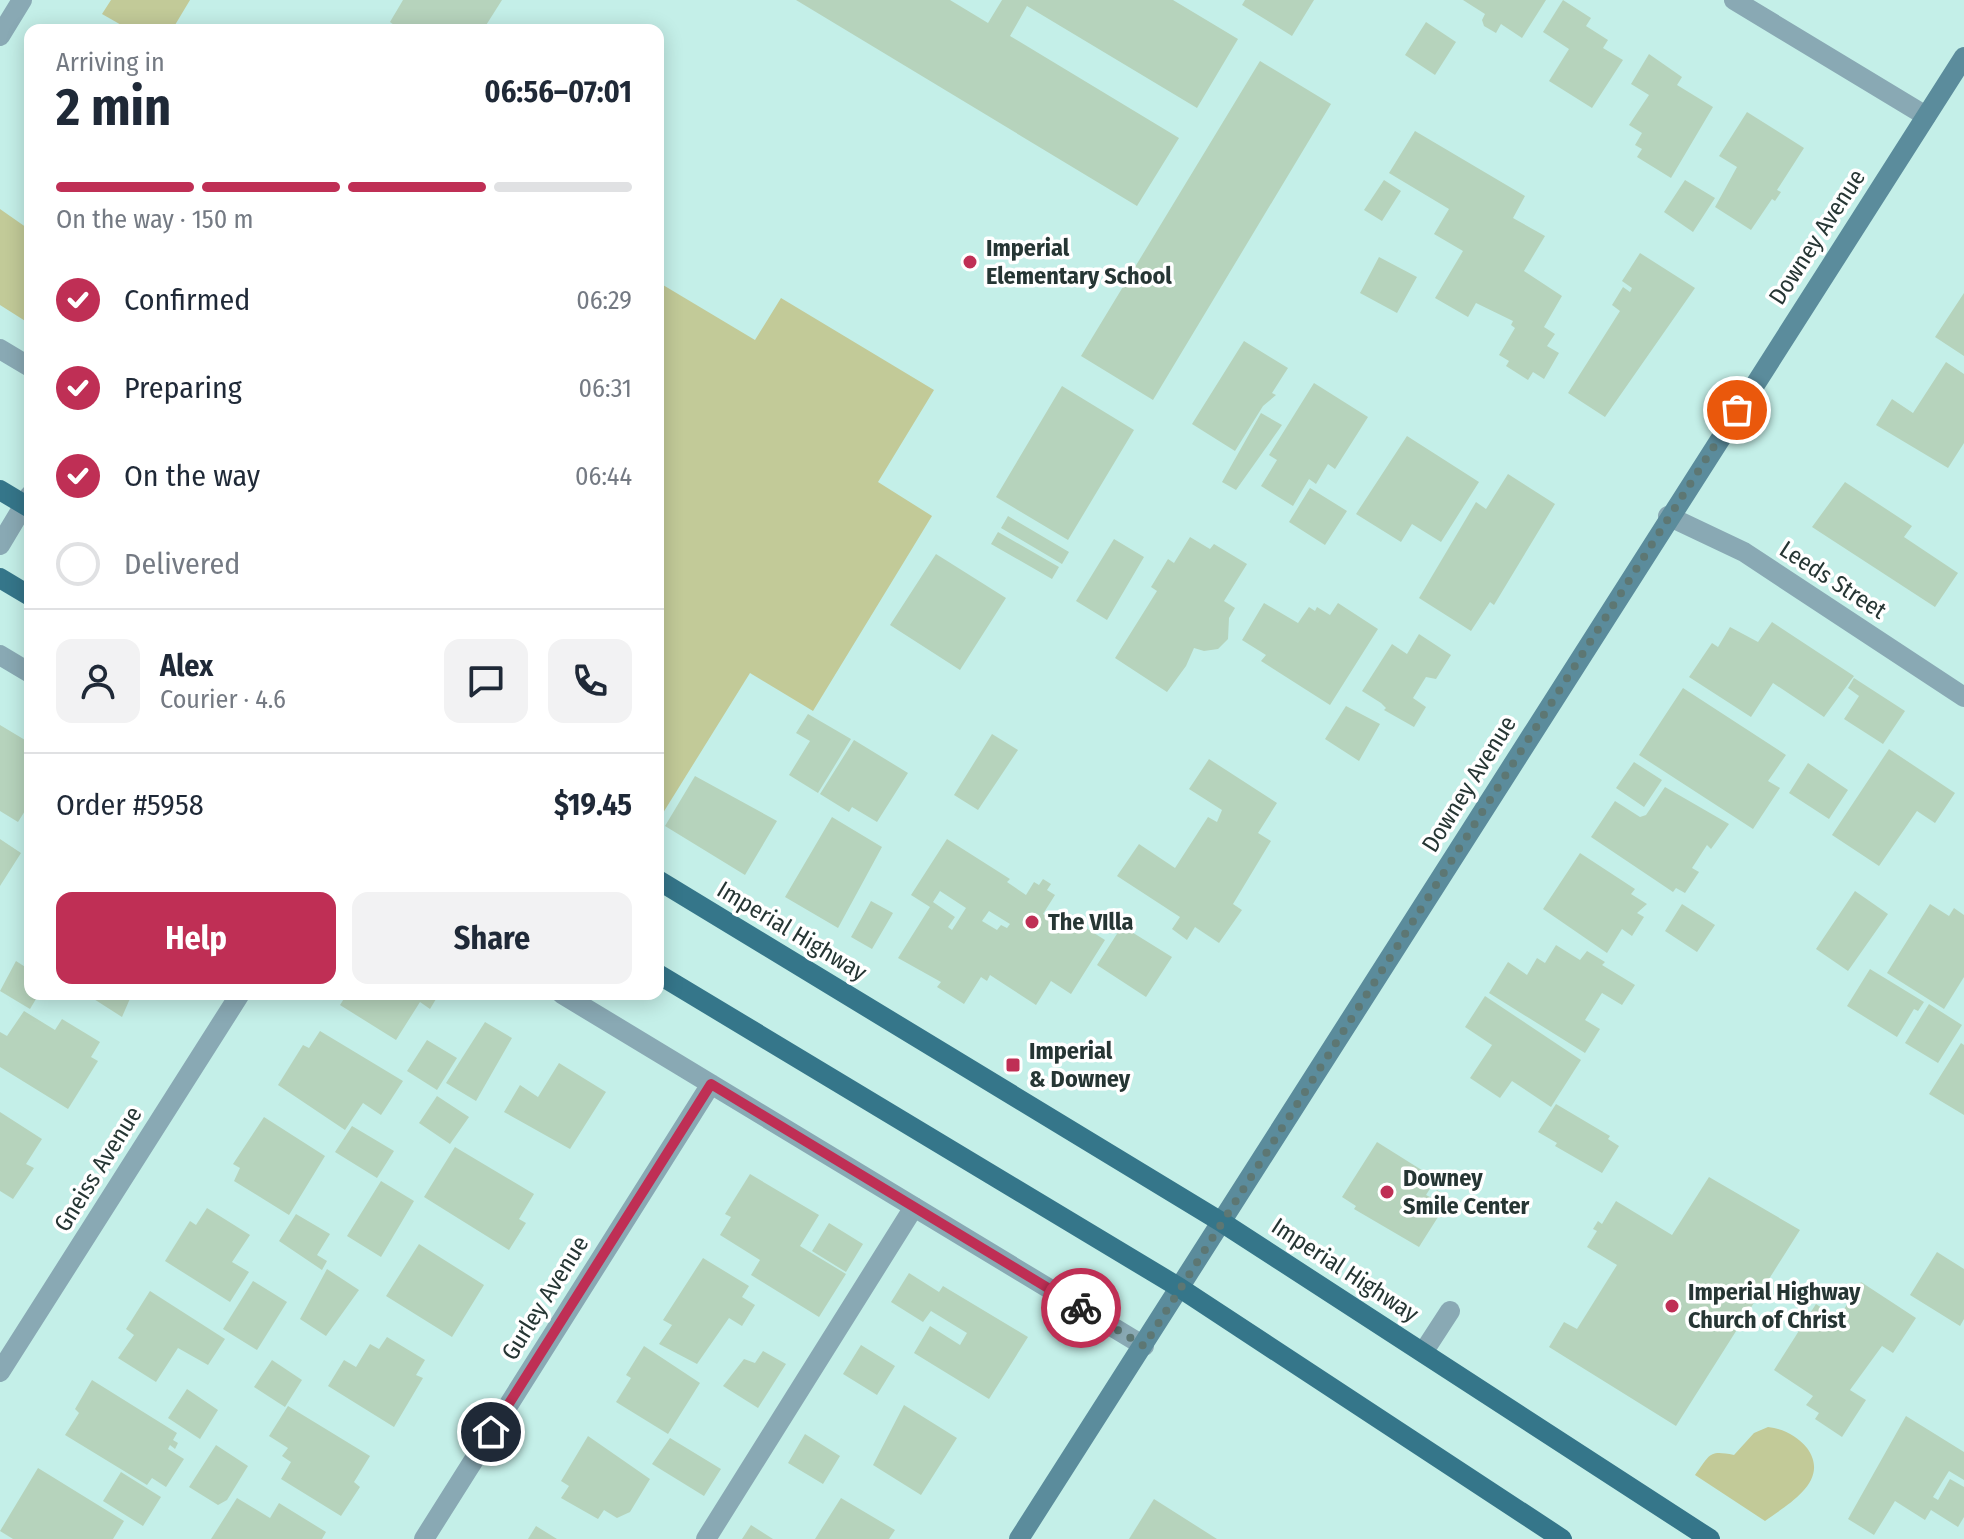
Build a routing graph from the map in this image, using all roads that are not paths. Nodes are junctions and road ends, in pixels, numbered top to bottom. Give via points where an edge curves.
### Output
1 (22, 0) edge
2 (1734, 0) edge
3 (0, 36) edge
4 (1964, 57) edge
5 (1926, 116) junction
6 (0, 349) edge
7 (24, 363) edge
8 (0, 490) edge
9 (24, 501) edge
10 (24, 509) edge
11 (1668, 516) junction
12 (0, 545) edge
13 (0, 578) edge
14 (24, 592) edge
15 (0, 655) edge
16 (24, 669) edge
17 (1964, 697) edge
18 (664, 884) edge
19 (664, 978) edge
20 (236, 1000) edge
21 (572, 1000) edge
22 (711, 1084) junction
23 (914, 1207) junction
24 (1223, 1223) junction
25 (1180, 1288) junction
26 (1450, 1311) dead end
27 (1144, 1346) junction
28 (1424, 1351) junction
29 (0, 1372) edge
30 (424, 1539) edge
31 (706, 1539) edge
32 (1019, 1539) edge
33 (1562, 1539) edge
34 (1710, 1539) edge

1 - 3 street
2 - 5 street
4 - 5 main road, Downey Avenue
5 - 11 main road, Downey Avenue
6 - 7 street
8 - 9 main road
10 - 12 street
11 - 17 street, Leeds Street via 1744,552
11 - 24 main road, Downey Avenue
13 - 14 main road
15 - 16 street
18 - 24 main road, Imperial Highway
19 - 25 main road
20 - 29 street, Gneiss Avenue
21 - 22 street
22 - 23 street
22 - 30 street, Gurley Avenue
23 - 27 street
23 - 31 street
24 - 25 main road, Downey Avenue
24 - 28 main road, Imperial Highway
25 - 27 main road, Downey Avenue
25 - 33 main road
26 - 28 street
27 - 32 main road, Downey Avenue
28 - 34 main road, Imperial Highway

